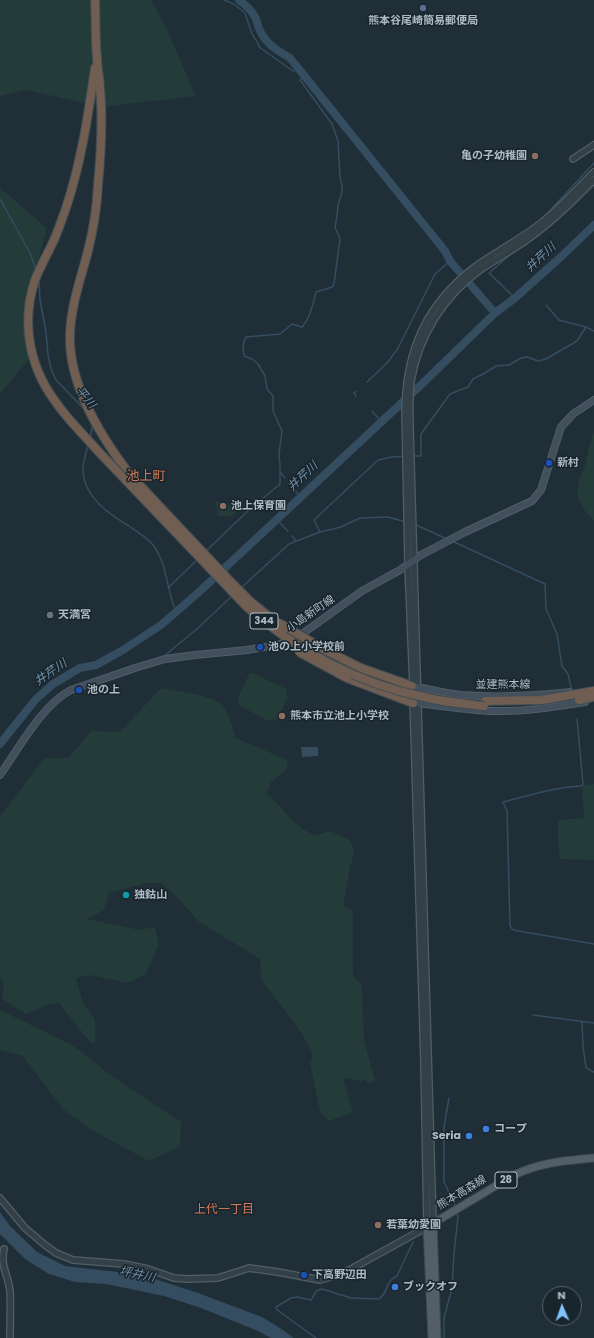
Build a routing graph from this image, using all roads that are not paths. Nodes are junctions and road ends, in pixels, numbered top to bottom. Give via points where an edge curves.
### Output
1 (95, 0) edge
2 (97, 57) junction
3 (594, 145) edge
4 (573, 159) dead end
5 (594, 172) edge
6 (594, 180) edge
7 (478, 268) junction
8 (460, 282) junction
9 (594, 400) edge
10 (408, 431) junction
11 (414, 560) junction
12 (408, 564) junction
13 (262, 617) junction
14 (415, 686) junction
15 (594, 690) edge
16 (594, 697) edge
17 (594, 700) edge
18 (416, 703) junction
19 (484, 703) junction
20 (0, 775) edge
21 (594, 1158) edge
22 (0, 1198) edge
23 (430, 1225) junction
24 (4, 1249) dead end
25 (10, 1338) edge
26 (432, 1338) edge
27 (437, 1338) edge

1 - 2 highway
2 - 13 highway, 344, bridge via 101,88 98,187 70,334 74,368 90,413 112,452 131,476
2 - 13 highway, 344, bridge via 85,137 76,174 61,222 31,293 28,322 36,368 55,402 97,450 246,606
3 - 4 street
5 - 7 street via 542,222
6 - 7 street via 527,240
7 - 8 street
8 - 10 street via 423,339 411,382
8 - 10 street via 435,306 418,338 409,365 405,389
9 - 11 main road, 小島新町線 via 573,414 561,428 541,490 532,501 452,538
10 - 11 street
10 - 12 street
11 - 12 main road, 小島新町線
11 - 14 street
12 - 14 street
12 - 20 main road, 小島新町線 via 362,591 302,634 288,641 247,650 165,659 65,693 46,710
13 - 14 highway, bridge via 361,668
13 - 18 highway, bridge via 293,648 309,658 347,678
13 - 19 highway, 344, bridge via 319,653 369,676 424,693
14 - 15 main road, 並建熊本線 via 436,692 487,696
14 - 18 street
15 - 19 highway, 344 via 542,700
16 - 19 highway, 344 via 524,706
17 - 18 main road via 520,711 458,709
18 - 23 street
21 - 23 main road, 熊本高森線 / 28 via 552,1162 528,1168
22 - 23 street via 25,1228 60,1255 86,1262 124,1264 174,1278 187,1279 218,1278 249,1268 320,1280 342,1274
23 - 26 main road
23 - 27 main road, 熊本高森線
24 - 25 street via 0,1261 10,1291

